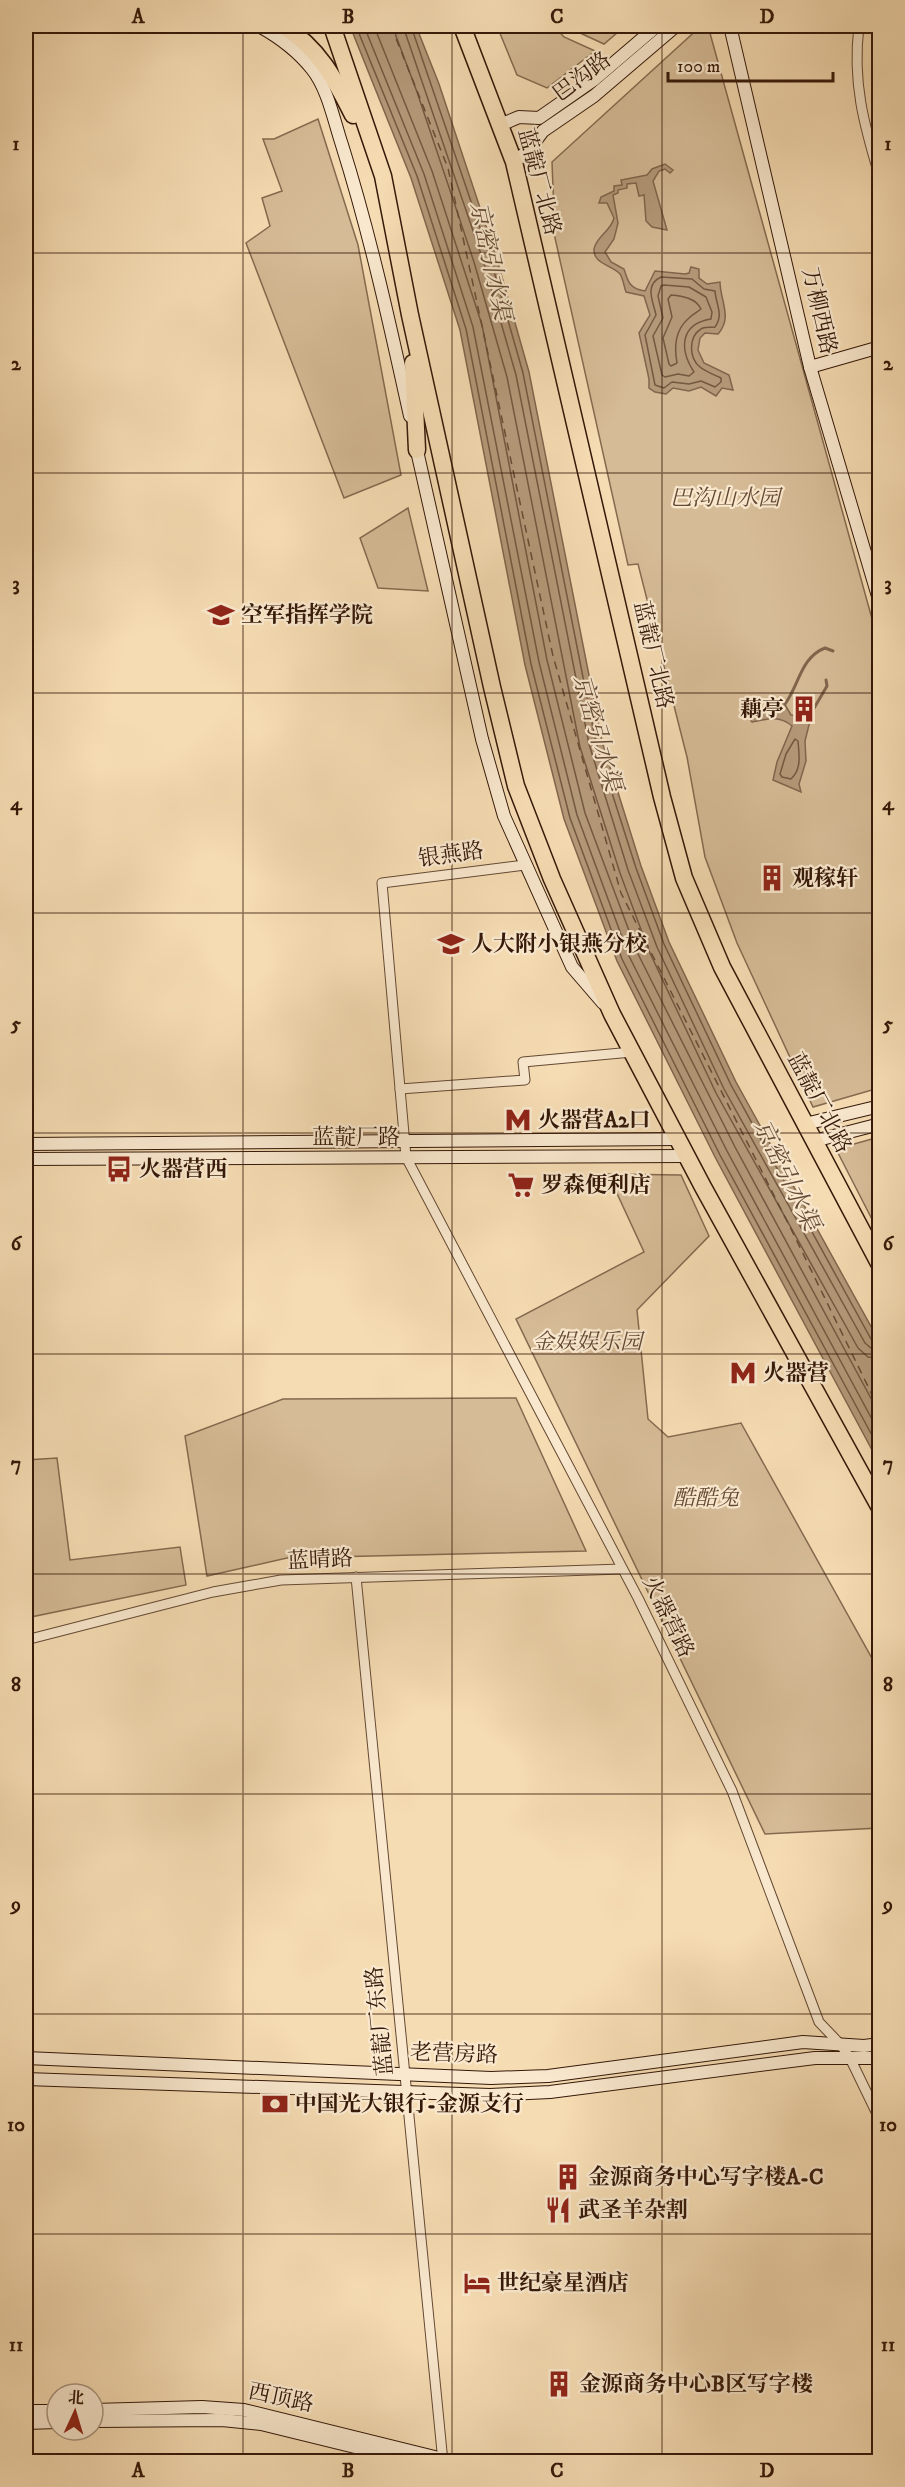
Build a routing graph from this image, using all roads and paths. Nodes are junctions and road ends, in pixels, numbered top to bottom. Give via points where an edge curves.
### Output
1 (259, 26) edge
2 (283, 26) edge
3 (332, 26) edge
4 (462, 26) edge
5 (657, 26) edge
6 (676, 26) edge
7 (730, 26) edge
8 (859, 26) edge
9 (500, 125) junction
10 (514, 162) junction
11 (382, 176) junction
12 (879, 178) edge
13 (410, 315) junction
14 (879, 347) edge
15 (810, 367) junction
16 (417, 450) junction
17 (879, 603) edge
18 (525, 865) junction
19 (382, 883) joint
20 (612, 1014) junction
21 (632, 1052) junction
22 (400, 1089) junction
23 (879, 1106) edge
24 (805, 1124) junction
25 (879, 1124) edge
26 (678, 1139) junction
27 (404, 1140) junction
28 (814, 1141) junction
29 (26, 1144) edge
30 (687, 1156) junction
31 (406, 1157) junction
32 (26, 1159) edge
33 (879, 1265) edge
34 (879, 1508) edge
35 (622, 1569) junction
36 (356, 1577) junction
37 (26, 1640) edge
38 (840, 2044) junction
39 (879, 2044) edge
40 (26, 2058) edge
41 (850, 2058) junction
42 (879, 2058) edge
43 (404, 2074) junction
44 (26, 2079) edge
45 (406, 2092) junction
46 (879, 2120) edge
47 (105, 2410) edge
48 (26, 2411) edge
49 (45, 2411) edge
50 (105, 2421) edge
51 (45, 2422) edge
52 (26, 2423) edge
53 (447, 2460) edge
54 (416, 2462) edge

1 - 16 street via 282,39 313,70 329,102 360,201
2 - 11 highway via 302,37 323,62
3 - 11 highway
4 - 9 highway, 蓝靛厂北路
5 - 9 street, 巴沟路 via 595,79 539,118 519,117
6 - 10 street, 巴沟路 via 594,96 543,131
7 - 15 street, 万柳西路
8 - 12 street via 857,80 862,121
9 - 10 highway, 蓝靛厂北路
10 - 24 highway, 蓝靛厂北路 via 684,878 722,968
11 - 13 highway
13 - 16 highway
13 - 20 highway via 516,786
14 - 15 street
15 - 17 street, 万柳西路
16 - 18 street via 482,739 504,816
18 - 19 street, 银燕路
18 - 20 street via 572,967
19 - 22 street, 火器营路
20 - 21 highway
21 - 22 street via 523,1062 525,1080
21 - 26 highway
22 - 27 street, 火器营路
23 - 24 street
24 - 28 highway, 蓝靛厂北路
25 - 28 street
26 - 27 street, 蓝靛厂路
26 - 30 highway
27 - 29 street, 蓝靛厂路
27 - 31 street, 火器营路
28 - 33 highway, 蓝靛厂北路
30 - 31 street, 蓝靛厂路
30 - 34 highway
31 - 32 street, 蓝靛厂路
31 - 35 street, 火器营路
35 - 36 street, 蓝晴路
35 - 38 street, 火器营路 via 732,1791 819,2022
36 - 37 street, 蓝晴路 via 281,1580 213,1592
36 - 43 street, 蓝靛厂东路
38 - 39 street, 老营房路
38 - 41 street, 火器营路
38 - 43 street, 老营房路 via 803,2042 548,2076
40 - 43 street, 老营房路
41 - 42 street, 老营房路
41 - 45 street, 老营房路 via 815,2058 550,2092
41 - 46 street, 火器营路
43 - 45 street, 蓝靛厂东路
44 - 45 street, 老营房路
45 - 53 street, 蓝靛厂东路
47 - 53 street, 西顶路 via 244,2410
48 - 49 street
50 - 54 street, 西顶路 via 222,2420 261,2424
51 - 52 street

